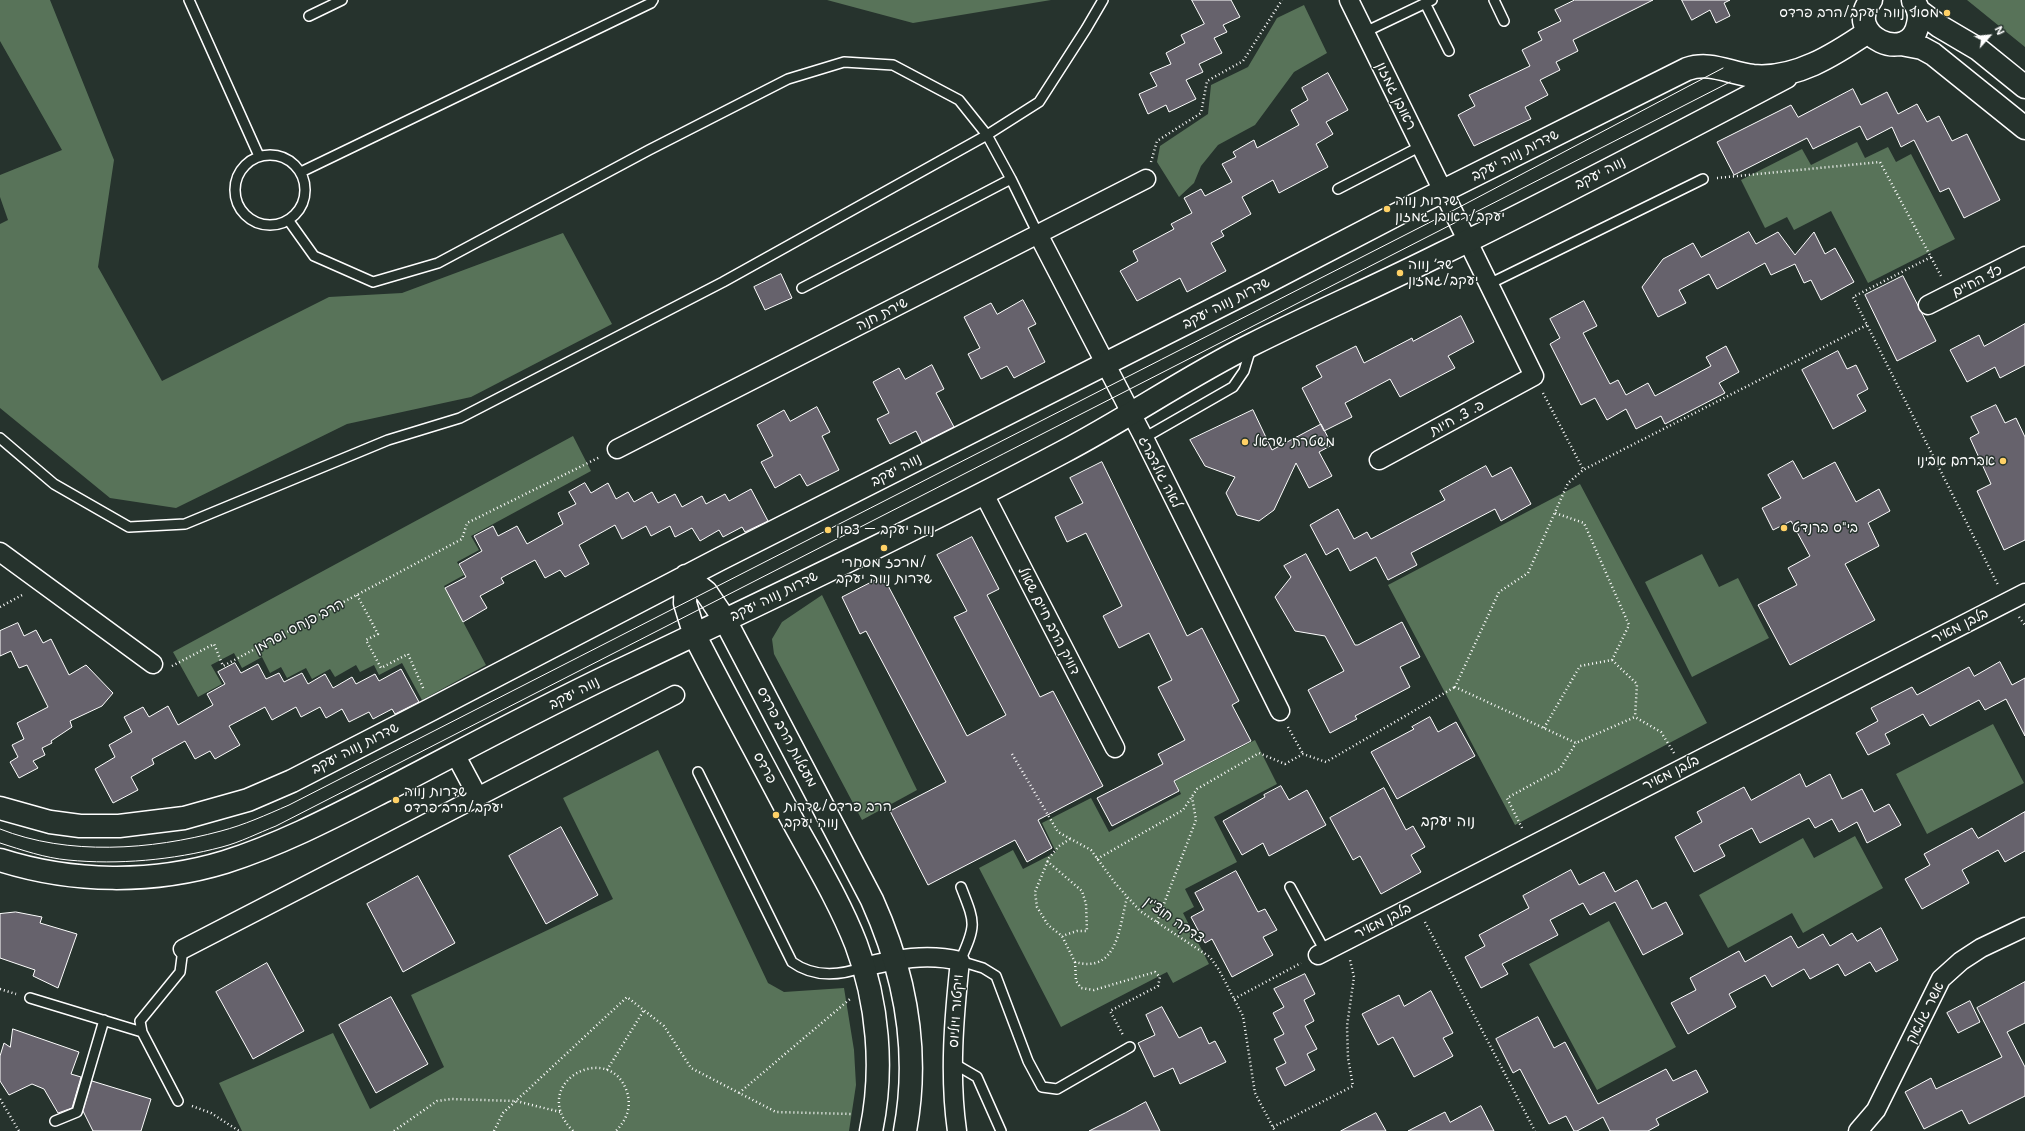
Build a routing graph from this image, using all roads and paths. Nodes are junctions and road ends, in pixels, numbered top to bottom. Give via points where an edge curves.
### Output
1 (189, 0) edge
2 (342, 0) edge
3 (653, 0) edge
4 (1103, 0) edge
5 (1282, 0) edge
6 (1349, 0) edge
7 (1494, 0) edge
8 (1871, 0) edge
9 (1429, 2) edge
10 (1916, 6) edge
11 (308, 16) dead end
12 (1504, 21) dead end
13 (1365, 32) junction
14 (1868, 32) junction
15 (1901, 44) junction
16 (1449, 51) dead end
17 (1798, 71) junction
18 (2025, 87) edge
19 (2025, 128) edge
20 (987, 135) junction
21 (1421, 146) junction
22 (259, 156) junction
23 (301, 172) junction
24 (1011, 179) junction
25 (1146, 179) joint
26 (1703, 179) joint
27 (1338, 189) dead end
28 (1443, 191) junction
29 (289, 221) junction
30 (1038, 234) junction
31 (1468, 241) junction
32 (2025, 256) edge
33 (1931, 258) junction
34 (1488, 284) junction
35 (802, 288) dead end
36 (1951, 294) junction
37 (1928, 305) dead end
38 (1867, 325) junction
39 (1252, 344) junction
40 (1106, 363) junction
41 (1534, 376) junction
42 (1131, 414) junction
43 (0, 438) edge
44 (1144, 438) junction
45 (616, 449) joint
46 (1379, 460) dead end
47 (1584, 470) junction
48 (984, 494) junction
49 (1555, 513) junction
50 (0, 552) edge
51 (686, 576) junction
52 (44, 584) junction
53 (2025, 593) edge
54 (357, 595) junction
55 (2007, 602) junction
56 (0, 607) edge
57 (725, 620) junction
58 (2025, 625) edge
59 (694, 636) junction
60 (1612, 660) junction
61 (153, 664) joint
62 (1455, 687) junction
63 (675, 695) dead end
64 (432, 709) junction
65 (1280, 711) joint
66 (1634, 717) junction
67 (1544, 728) junction
68 (1576, 743) junction
69 (1115, 748) dead end
70 (455, 754) junction
71 (1012, 754) dead end
72 (1303, 754) junction
73 (1683, 767) junction
74 (698, 772) dead end
75 (1192, 796) junction
76 (478, 797) junction
77 (0, 808) edge
78 (1070, 839) junction
79 (1530, 845) junction
80 (1097, 859) junction
81 (0, 860) edge
82 (1047, 861) junction
83 (961, 887) dead end
84 (1290, 887) dead end
85 (1127, 897) junction
86 (1416, 904) junction
87 (1157, 922) junction
88 (2025, 926) edge
89 (1062, 936) junction
90 (1345, 940) junction
91 (183, 949) joint
92 (1322, 953) junction
93 (896, 959) junction
94 (960, 961) junction
95 (1075, 962) junction
96 (866, 976) junction
97 (30, 998) dead end
98 (1234, 999) junction
99 (644, 1010) junction
100 (104, 1020) junction
101 (142, 1032) junction
102 (1130, 1047) joint
103 (953, 1063) junction
104 (607, 1070) junction
105 (740, 1093) junction
106 (0, 1099) edge
107 (178, 1101) joint
108 (516, 1101) junction
109 (560, 1112) junction
110 (55, 1121) dead end
111 (873, 1123) edge
112 (1273, 1127) junction
113 (19, 1131) edge
114 (239, 1131) edge
115 (394, 1131) edge
116 (494, 1131) edge
117 (573, 1131) edge
118 (616, 1131) edge
119 (905, 1131) edge
120 (957, 1131) edge
121 (1001, 1131) edge
122 (1275, 1131) edge
123 (1535, 1131) edge
124 (1858, 1131) edge

1 - 22 lane
2 - 11 lane
3 - 23 lane
4 - 20 lane via 1039,102
5 - 25 path via 1243,61 1207,81 1201,113 1157,141
6 - 13 street, ראובן גמזון
7 - 12 lane
8 - 14 street via 1864,18
9 - 13 lane
9 - 16 lane
10 - 15 street via 1918,27 1911,37
10 - 18 street via 1939,26 1978,49
13 - 21 street, ראובן גמזון
14 - 15 street via 1879,42
14 - 17 street, שדרות נווה יעקב via 1839,51
15 - 19 street via 1922,48 1933,54
17 - 28 street, שדרות נווה יעקב via 1765,76 1744,74 1714,66 1696,66
17 - 31 street, נווה יעקב
20 - 24 lane
20 - 29 lane via 959,100 893,65 844,62 788,79 438,263 373,282 314,256
20 - 43 lane via 723,282 460,418 388,440 185,524 129,526 54,484
21 - 27 lane
21 - 28 street, ראובן גמזון
22 - 23 lane via 274,155 286,158
22 - 29 lane via 244,166 237,177 237,202 245,215 255,222 267,226
23 - 29 lane via 306,189 304,201 299,212
24 - 30 lane
24 - 35 lane
25 - 30 street, שירת חנה
26 - 33 path via 1880,162
26 - 34 lane
28 - 31 street, ראובן גמזון
28 - 40 street, שדרות נווה יעקב
30 - 40 street, לאה גולדברג
30 - 45 street, שירת חנה
31 - 34 street, ראובן גמזון
31 - 39 street, נווה יעקב
32 - 36 street, כף החיים
33 - 36 path
33 - 38 path via 1853,297
34 - 41 street, ראובן גמזון
36 - 37 street, כף החיים
38 - 47 path
38 - 55 path
39 - 42 street via 1208,367
39 - 44 lane via 1246,366 1233,387
40 - 42 street, לאה גולדברג
40 - 51 street, נווה יעקב
41 - 46 street, פ. צ. חיות
41 - 47 path
42 - 44 street, לאה גולדברג
42 - 48 street
44 - 65 street, לאה גולדברג
45 - 54 path, הרב פנחס וסרמן via 467,522 462,539
47 - 49 path via 1568,483
48 - 57 street, שדרות נווה יעקב
48 - 69 street, דוויק הרב חיים שאול
49 - 60 path via 1584,523 1629,625
49 - 62 path via 1528,573 1499,592
50 - 52 street
51 - 57 street, מעגלות הרב פרדס via 706,592
51 - 59 street via 685,602
51 - 64 street, שדרות נווה יעקב
52 - 56 path
52 - 61 street
53 - 55 street, בלבן מאיר
54 - 61 path, הרב פנחס וסרמן via 223,666 214,644 163,671
54 - 64 path via 378,634 366,640 381,668 408,654
55 - 58 path
55 - 73 street, בלבן מאיר
57 - 59 street, שדרות נווה יעקב
57 - 93 street, מעגלות הרב פרדס via 872,900
59 - 70 street, נווה יעקב via 564,697
59 - 96 street, פרדס via 843,914
60 - 66 path via 1637,684
60 - 67 path via 1580,666
62 - 67 path
62 - 72 path via 1326,762
63 - 76 street
64 - 77 street, שדרות נווה יעקב via 292,781 248,800 184,818 119,826 80,826 50,822
65 - 72 path
66 - 68 path
66 - 73 path via 1661,732
67 - 68 path
68 - 79 path via 1560,769 1507,798
70 - 76 street
70 - 81 street via 322,823 222,863 172,874 103,878 22,867
71 - 78 path, צדקה חוצ'ין via 1058,832
72 - 75 path via 1285,764 1259,753 1197,789
73 - 79 street, בלבן מאיר
74 - 96 lane via 792,962 803,970
75 - 80 path via 1183,810
75 - 87 path via 1196,820
76 - 91 street
78 - 80 path, צדקה חוצ'ין via 1091,850
78 - 82 path via 1059,846
79 - 86 street, בלבן מאיר
80 - 85 path, צדקה חוצ'ין
82 - 89 path via 1035,892 1037,907 1048,925
82 - 89 path via 1082,891 1086,904 1087,931
83 - 94 lane via 973,917 972,936
84 - 92 lane
85 - 87 path, צדקה חוצ'ין via 1140,911
85 - 95 path via 1113,951 1097,963
86 - 90 street, בלבן מאיר
86 - 123 path
87 - 98 path, צדקה חוצ'ין via 1210,957
88 - 124 street, אשר גולאק via 1981,948 1941,979 1876,1110
89 - 95 path
90 - 92 street, בלבן מאיר
90 - 112 path via 1354,977 1347,1026 1348,1058 1354,1086
91 - 101 lane via 180,972 140,1021
92 - 98 path
93 - 94 street, ויקטור ויוליוס via 924,956 946,957
93 - 96 street, ויקטור ויוליוס
93 - 119 street, מעגלות הרב פרדס via 909,1020 911,1067
94 - 102 lane via 983,968 996,976 1028,1061 1042,1087 1057,1089
94 - 103 street, ויקטור ויוליוס
95 - 102 path via 1076,981 1081,988 1094,990 1155,972 1160,977 1158,986 1110,1011
96 - 105 path
96 - 111 street via 876,1028 877,1063
97 - 100 lane
98 - 112 path, צדקה חוצ'ין via 1242,1016 1255,1093
99 - 104 path
99 - 105 path via 664,1026 691,1068
99 - 108 path via 627,997
100 - 101 lane
100 - 110 lane via 77,1112
101 - 107 lane
103 - 120 street, ויקטור ויוליוס
103 - 121 lane, ויקטור ויוליוס via 977,1076
104 - 109 path via 595,1067 583,1069 572,1075 559,1096
104 - 118 path via 618,1076 629,1098 624,1123
105 - 111 path via 776,1112
106 - 113 path
107 - 114 path via 211,1113
108 - 109 path
108 - 115 path via 437,1101
108 - 116 path via 503,1113
109 - 117 path via 565,1123
112 - 122 path, צדקה חוצ'ין

